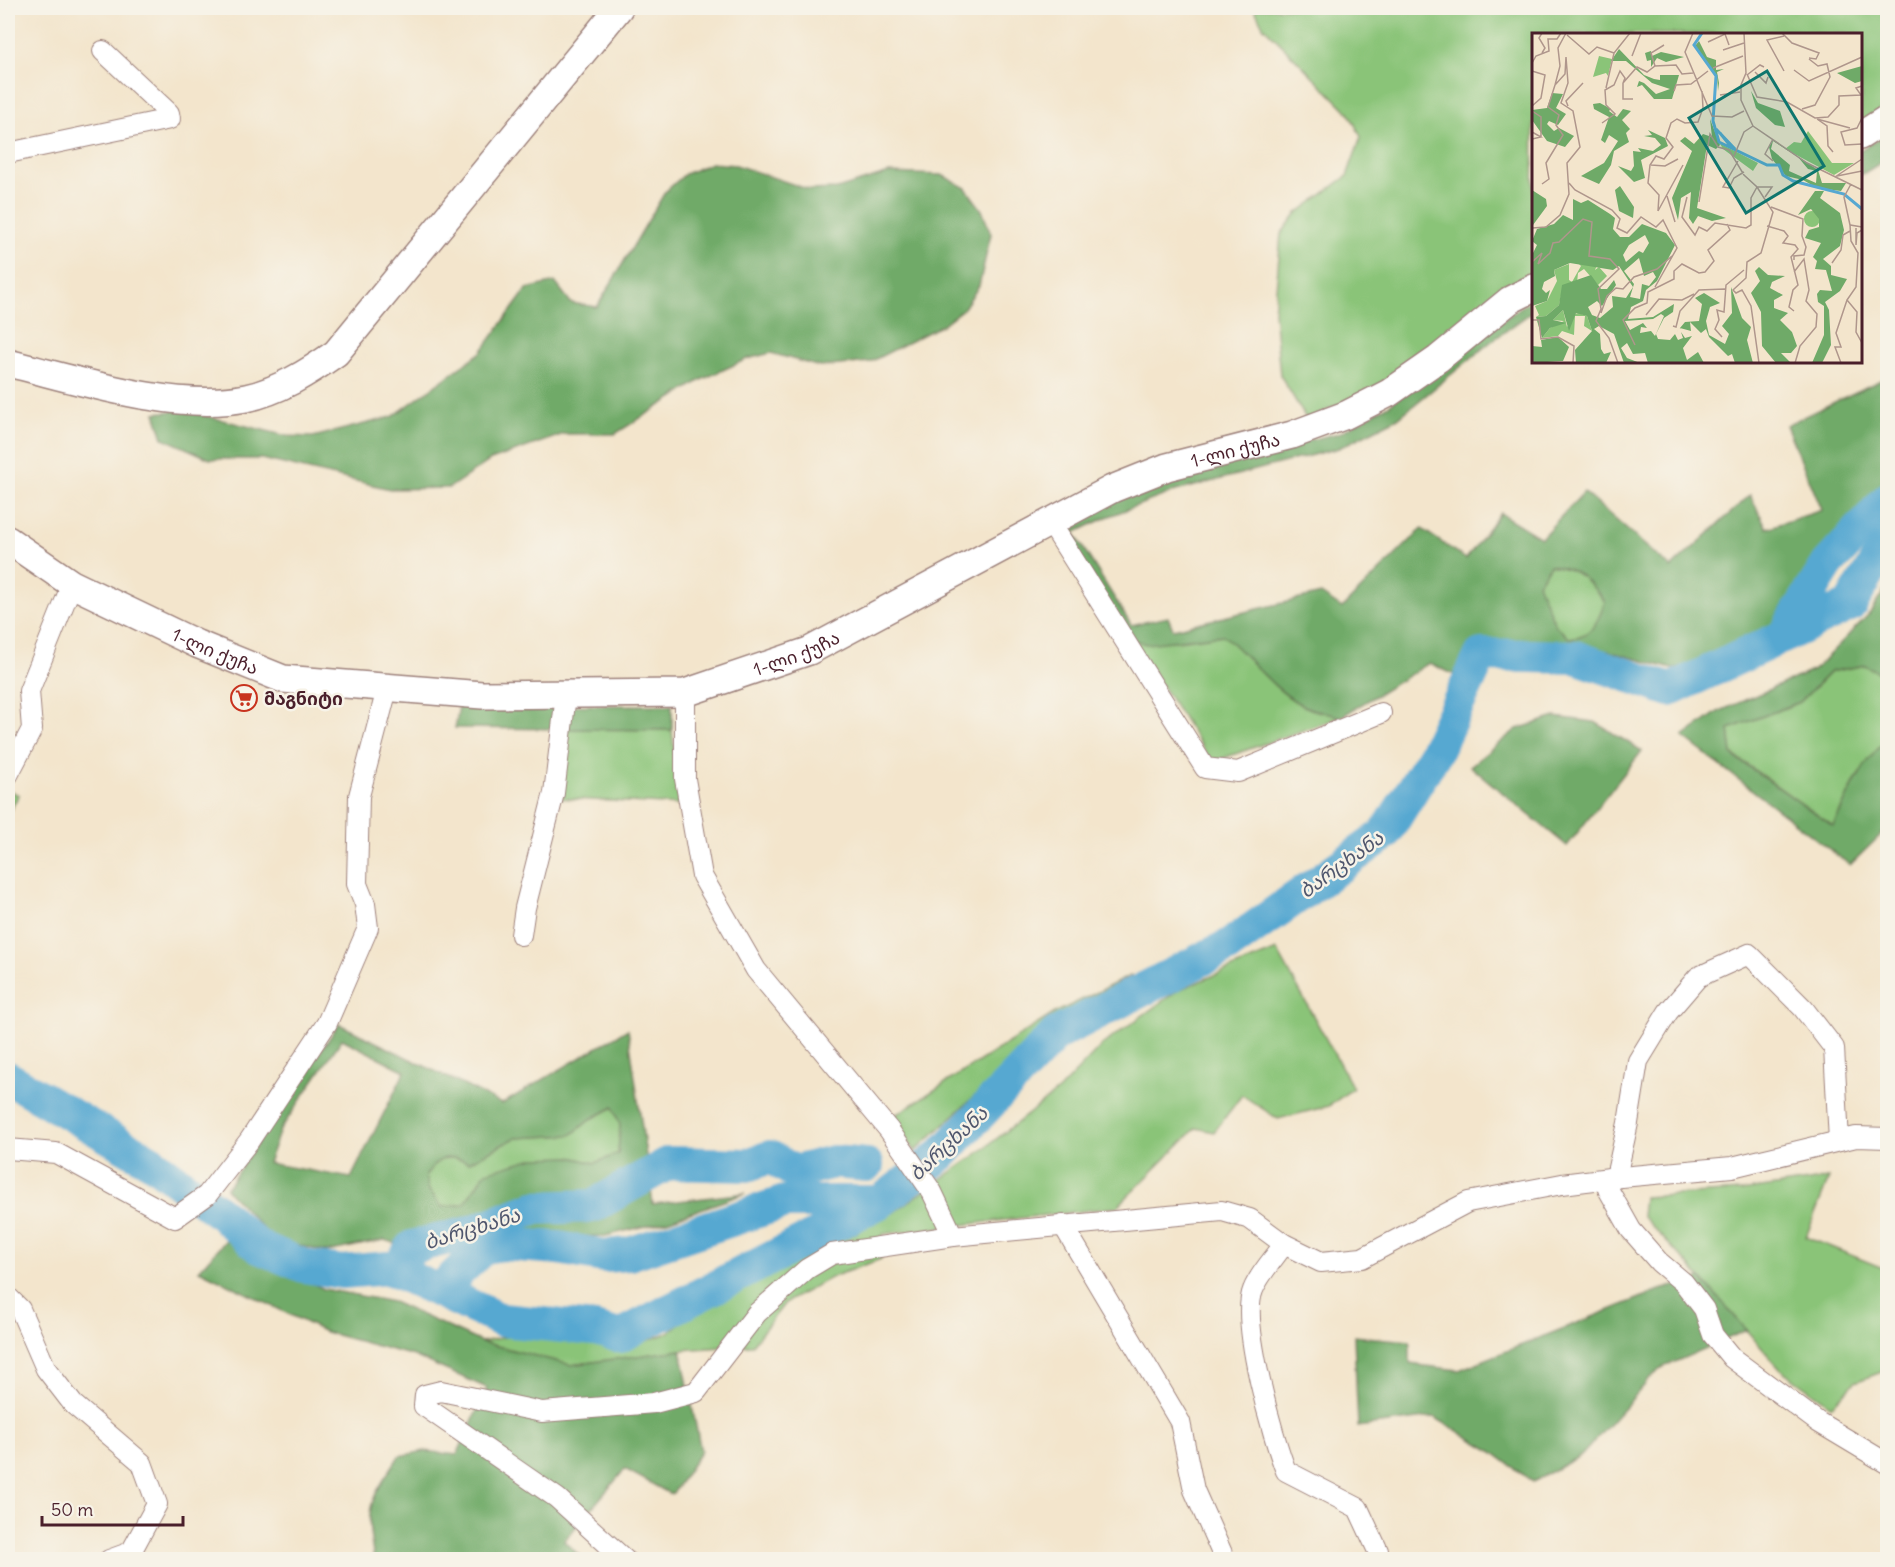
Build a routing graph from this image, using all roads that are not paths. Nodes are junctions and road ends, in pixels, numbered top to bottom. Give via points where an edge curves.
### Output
1 (619, 8) edge
2 (103, 51) dead end
3 (1887, 118) edge
4 (1862, 135) edge
5 (8, 153) edge
6 (1532, 289) edge
7 (8, 363) edge
8 (1050, 522) junction
9 (8, 540) edge
10 (72, 584) junction
11 (387, 689) junction
12 (685, 693) junction
13 (566, 694) junction
14 (1381, 713) dead end
15 (8, 775) edge
16 (521, 935) dead end
17 (1887, 1138) edge
18 (1839, 1141) junction
19 (8, 1149) edge
20 (1613, 1177) junction
21 (1063, 1225) junction
22 (953, 1236) junction
23 (1284, 1244) junction
24 (8, 1297) edge
25 (1887, 1464) edge
26 (109, 1560) edge
27 (625, 1560) edge
28 (1225, 1560) edge
29 (1379, 1560) edge

1 - 7 street via 336,353 301,377 247,398 194,402 115,389
2 - 5 street via 169,113 170,119
3 - 4 street
6 - 8 street, 1-ლი ქუჩა via 1510,300 1389,393 1346,415 1292,435 1167,466
8 - 12 street, 1-ლი ქუჩა via 809,651
8 - 14 street via 1205,768 1238,772
9 - 10 street, 1-ლი ქუჩა
10 - 11 street, 1-ლი ქუჩა via 197,644 283,679
10 - 15 street via 29,691 32,729
11 - 13 street, 1-ლი ქუჩა via 482,695
11 - 19 street via 359,796 357,884 368,928 327,1023 249,1141 207,1196 175,1218 56,1153
12 - 13 street, 1-ლი ქუჩა
12 - 22 street via 685,779 702,876 756,970 902,1148 932,1192
13 - 16 street via 554,793
17 - 18 street
18 - 20 street via 1732,1167
18 - 20 street via 1834,1048 1803,1008 1749,954 1698,977 1668,1012 1638,1061 1628,1123
20 - 23 street via 1468,1202 1362,1258 1322,1262
20 - 25 street via 1608,1189 1631,1230 1684,1283 1704,1309 1713,1335 1732,1358 1818,1422
21 - 22 street
21 - 23 street via 1222,1211 1250,1219
21 - 28 street via 1180,1422 1194,1490
22 - 27 street via 832,1254 807,1269 757,1313 696,1392 654,1403 542,1412 441,1391 425,1395 424,1406 557,1498
23 - 29 street via 1252,1292 1251,1331 1273,1438 1286,1471 1358,1508
24 - 26 street via 20,1309 46,1369 73,1404 142,1463 150,1483 157,1504 131,1552

